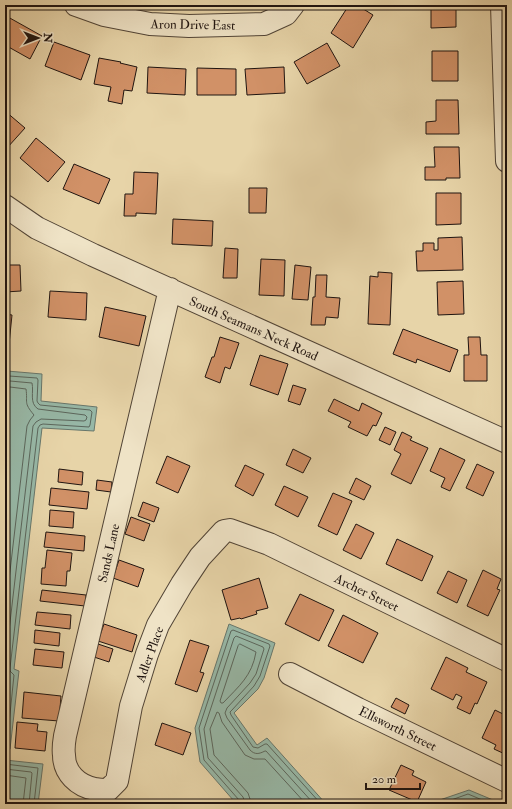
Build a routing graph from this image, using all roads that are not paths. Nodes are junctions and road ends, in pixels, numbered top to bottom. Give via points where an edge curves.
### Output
1 (76, 5) edge
2 (502, 5) edge
3 (290, 9) edge
4 (507, 161) edge
5 (5, 206) edge
6 (170, 289) junction
7 (507, 442) edge
8 (224, 531) joint
9 (507, 660) edge
10 (290, 674) dead end
11 (507, 781) edge
12 (112, 797) edge

1 - 3 street, Aron Drive East via 104,15 150,24 189,26 264,24
2 - 4 street
5 - 6 street, South Seamans Neck Road via 37,228
6 - 7 street, South Seamans Neck Road
6 - 12 street, Sands Lane via 64,736 67,770 83,786
8 - 9 street, Archer Street via 230,530 269,544
8 - 12 street, Adler Place via 200,557 158,625 131,706
10 - 11 street, Ellsworth Street via 358,710

